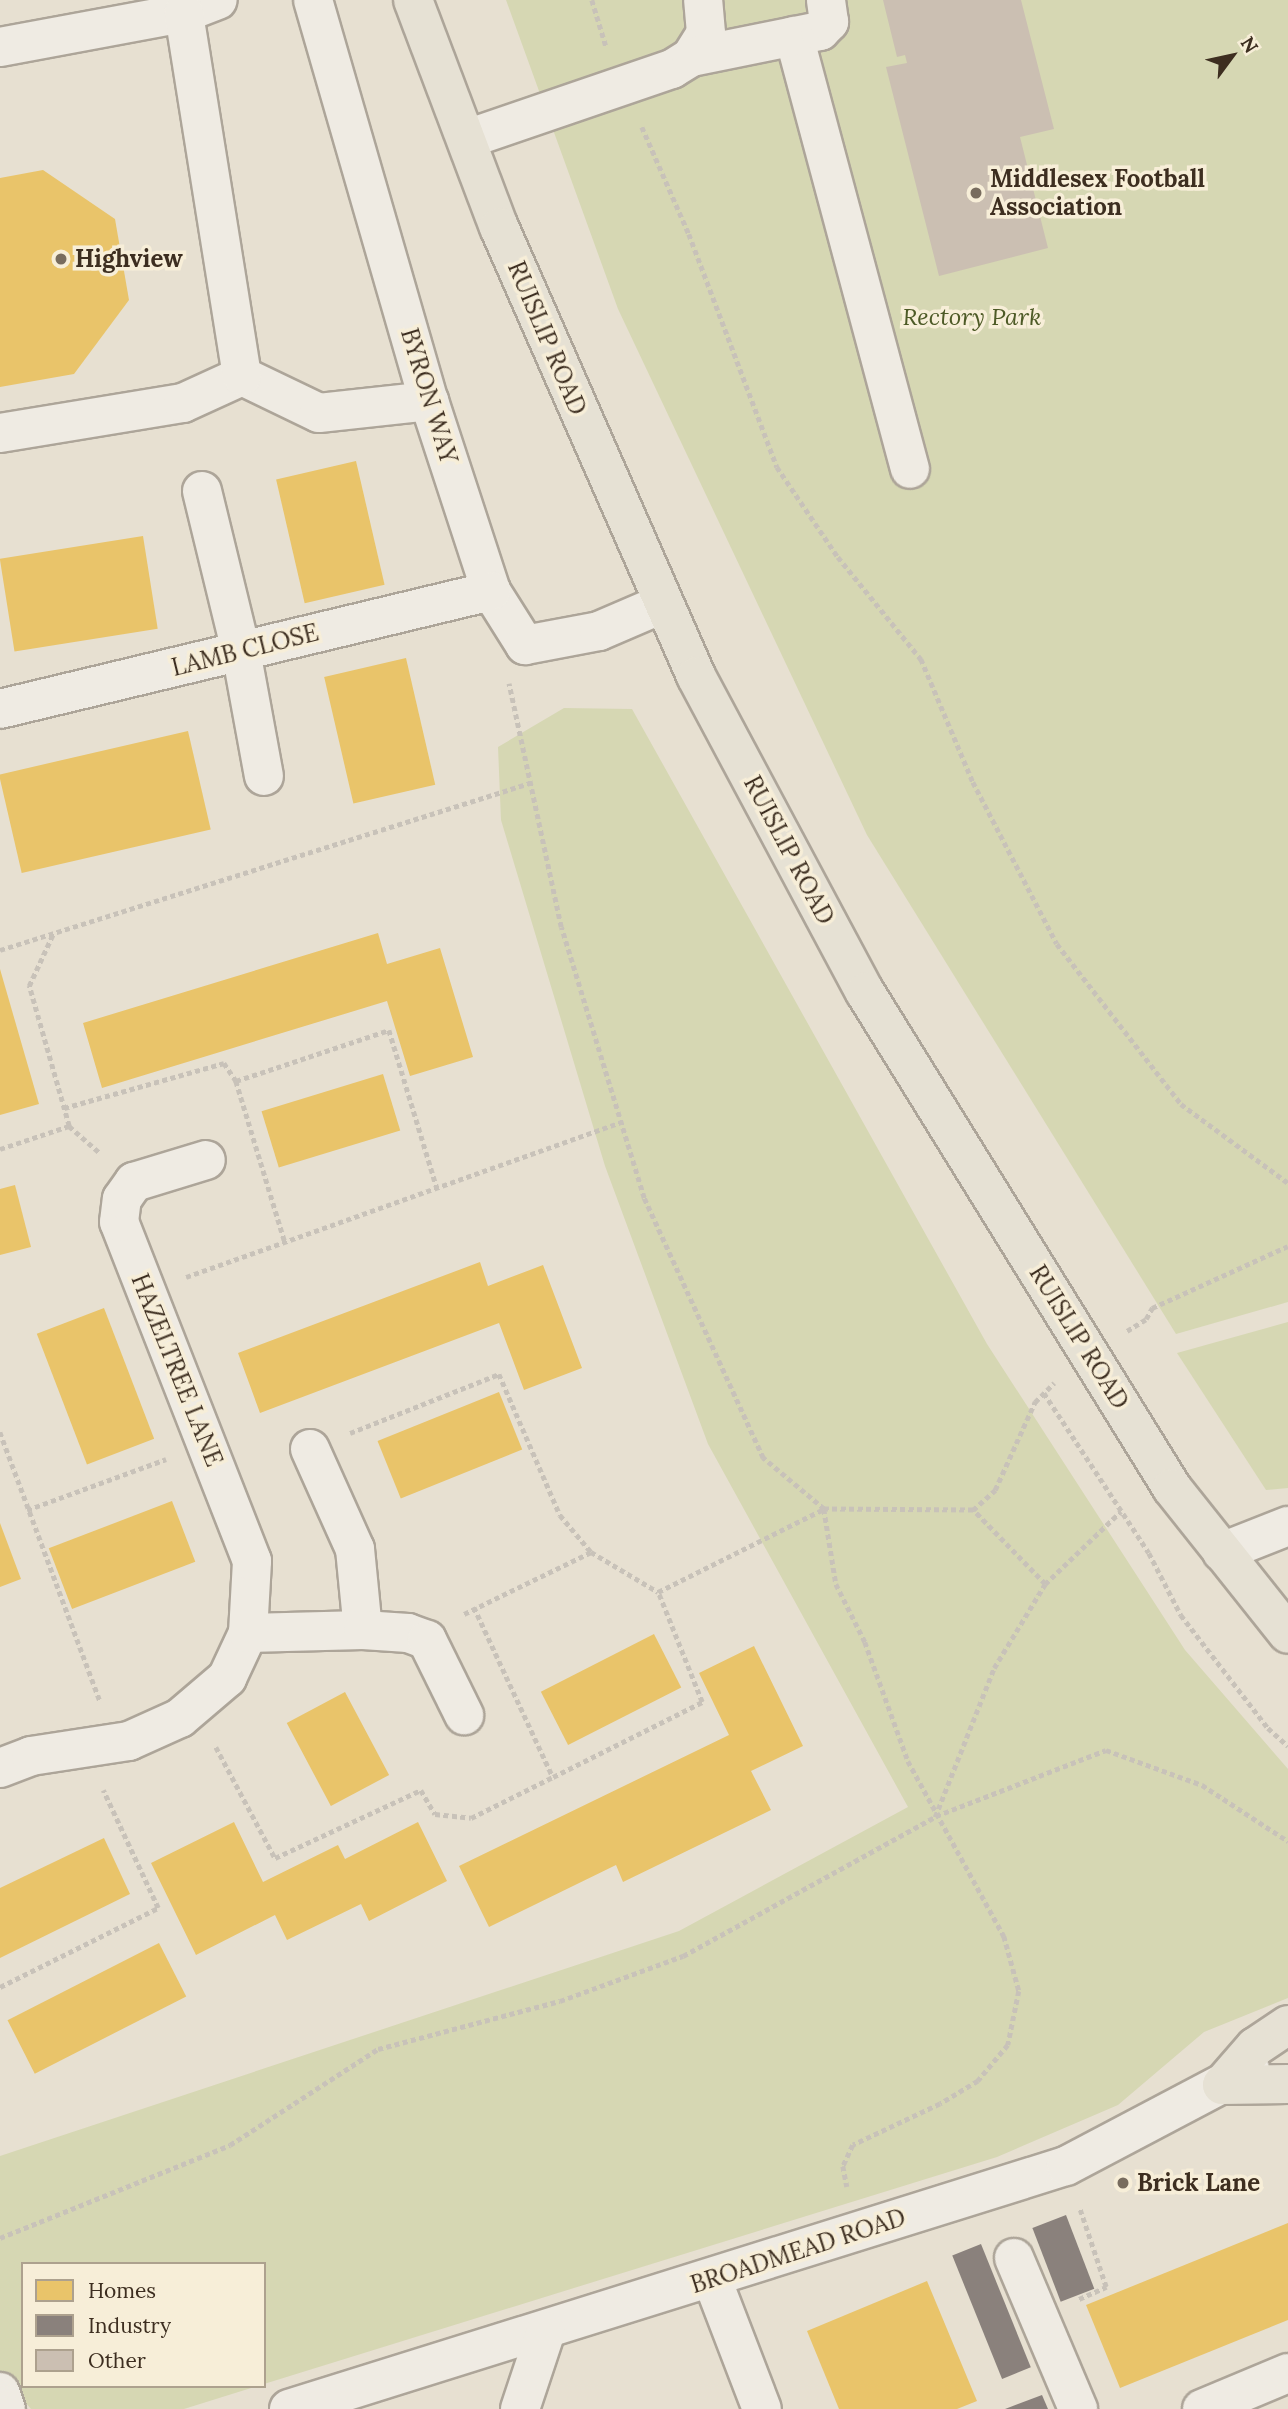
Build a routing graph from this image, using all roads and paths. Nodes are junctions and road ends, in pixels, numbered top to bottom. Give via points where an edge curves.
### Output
1 (313, 0) edge
2 (413, 0) edge
3 (592, 0) edge
4 (702, 0) edge
5 (826, 0) edge
6 (201, 7) edge
7 (794, 36) junction
8 (0, 47) edge
9 (691, 57) junction
10 (623, 85) junction
11 (467, 139) junction
12 (242, 376) junction
13 (429, 401) junction
14 (0, 433) edge
15 (910, 469) dead end
16 (202, 491) dead end
17 (491, 591) junction
18 (662, 604) junction
19 (241, 651) junction
20 (507, 672) dead end
21 (0, 709) edge
22 (264, 776) dead end
23 (530, 783) junction
24 (53, 933) junction
25 (0, 950) edge
26 (236, 1081) junction
27 (64, 1108) junction
28 (621, 1122) junction
29 (0, 1149) edge
30 (205, 1160) dead end
31 (1288, 1183) edge
32 (437, 1188) junction
33 (285, 1242) junction
34 (1288, 1245) edge
35 (145, 1292) junction
36 (1117, 1337) dead end
37 (1062, 1375) dead end
38 (1044, 1393) junction
39 (206, 1445) junction
40 (310, 1449) joint
41 (824, 1509) junction
42 (27, 1510) dead end
43 (973, 1510) junction
44 (1121, 1511) junction
45 (1288, 1526) edge
46 (591, 1552) junction
47 (1222, 1552) junction
48 (1045, 1584) junction
49 (659, 1592) junction
50 (474, 1607) junction
51 (363, 1630) junction
52 (248, 1633) junction
53 (1288, 1634) edge
54 (427, 1640) junction
55 (194, 1706) junction
56 (464, 1715) dead end
57 (1288, 1746) edge
58 (0, 1768) edge
59 (553, 1777) junction
60 (935, 1816) junction
61 (1288, 1841) edge
62 (1288, 2025) edge
63 (1288, 2047) edge
64 (1288, 2084) edge
65 (1222, 2085) junction
66 (1066, 2166) junction
67 (862, 2231) junction
68 (0, 2238) edge
69 (1014, 2258) dead end
70 (712, 2279) junction
71 (1039, 2317) junction
72 (546, 2330) junction
73 (1278, 2388) edge
74 (0, 2392) edge
75 (6, 2409) edge
76 (289, 2409) edge
77 (520, 2409) edge
78 (762, 2409) edge
79 (1078, 2409) edge
80 (1202, 2409) edge

1 - 13 street, BYRON WAY
2 - 11 main road, RUISLIP ROAD
3 - 10 path
4 - 9 street via 706,33
5 - 7 street via 829,22 820,30
6 - 8 street
6 - 12 street
7 - 9 street
7 - 15 street
9 - 10 street via 672,69
10 - 11 street
10 - 31 path via 689,234 777,467 838,557 920,659 973,782 1057,943 1181,1104
11 - 18 main road, RUISLIP ROAD via 499,227
12 - 13 street via 319,413
12 - 14 street via 183,403
13 - 17 street, BYRON WAY
16 - 19 street
17 - 18 street, BYRON WAY via 525,645 599,631
17 - 19 street, LAMB CLOSE
18 - 47 main road, RUISLIP ROAD via 696,677 865,992 1172,1488
19 - 21 street, LAMB CLOSE
19 - 22 street
20 - 23 path
23 - 24 path
23 - 28 path via 561,927
24 - 25 path
24 - 27 path via 29,986
26 - 27 path via 224,1063
26 - 32 path via 389,1030
26 - 33 path
27 - 29 path via 69,1125
28 - 32 path
28 - 41 path via 644,1198 763,1458
30 - 35 street, HAZELTREE LANE via 134,1182 122,1199 119,1222
32 - 33 path
33 - 35 path
34 - 36 path via 1152,1308 1146,1319
35 - 39 street, HAZELTREE LANE
37 - 38 path
38 - 43 path via 1035,1402 995,1490
38 - 44 path
39 - 42 path
39 - 52 street, HAZELTREE LANE via 252,1561
40 - 46 path via 499,1374 561,1514
40 - 51 street via 355,1549
41 - 43 path
41 - 49 path
41 - 60 path via 835,1584 865,1642 908,1761
43 - 48 path
44 - 48 path
44 - 57 path via 1181,1615 1268,1728
45 - 47 street
46 - 49 path
46 - 50 path
47 - 53 main road, RUISLIP ROAD
48 - 60 path via 995,1668
49 - 59 path via 702,1702
50 - 54 path
50 - 59 path
51 - 52 street
51 - 54 street via 408,1633
52 - 55 street, HAZELTREE LANE via 227,1678
54 - 56 street
55 - 58 street, HAZELTREE LANE via 180,1718 129,1741 31,1756
55 - 59 path via 275,1858 421,1790 435,1814 471,1818
60 - 61 path via 1106,1750 1202,1785
60 - 67 path via 1004,1936 1019,1991 1008,2045 978,2081 853,2145 843,2166
60 - 68 path via 683,1956 559,2001 378,2049 230,2145
62 - 65 main road via 1255,2047
63 - 65 street, BROADMEAD ROAD
64 - 65 main road
65 - 66 street, BROADMEAD ROAD
66 - 67 street, BROADMEAD ROAD
66 - 71 path via 1106,2287
67 - 70 street, BROADMEAD ROAD
69 - 71 street
70 - 72 street, BROADMEAD ROAD
70 - 78 street
71 - 79 street
72 - 76 street, BROADMEAD ROAD
72 - 77 street
73 - 80 street
74 - 75 street

